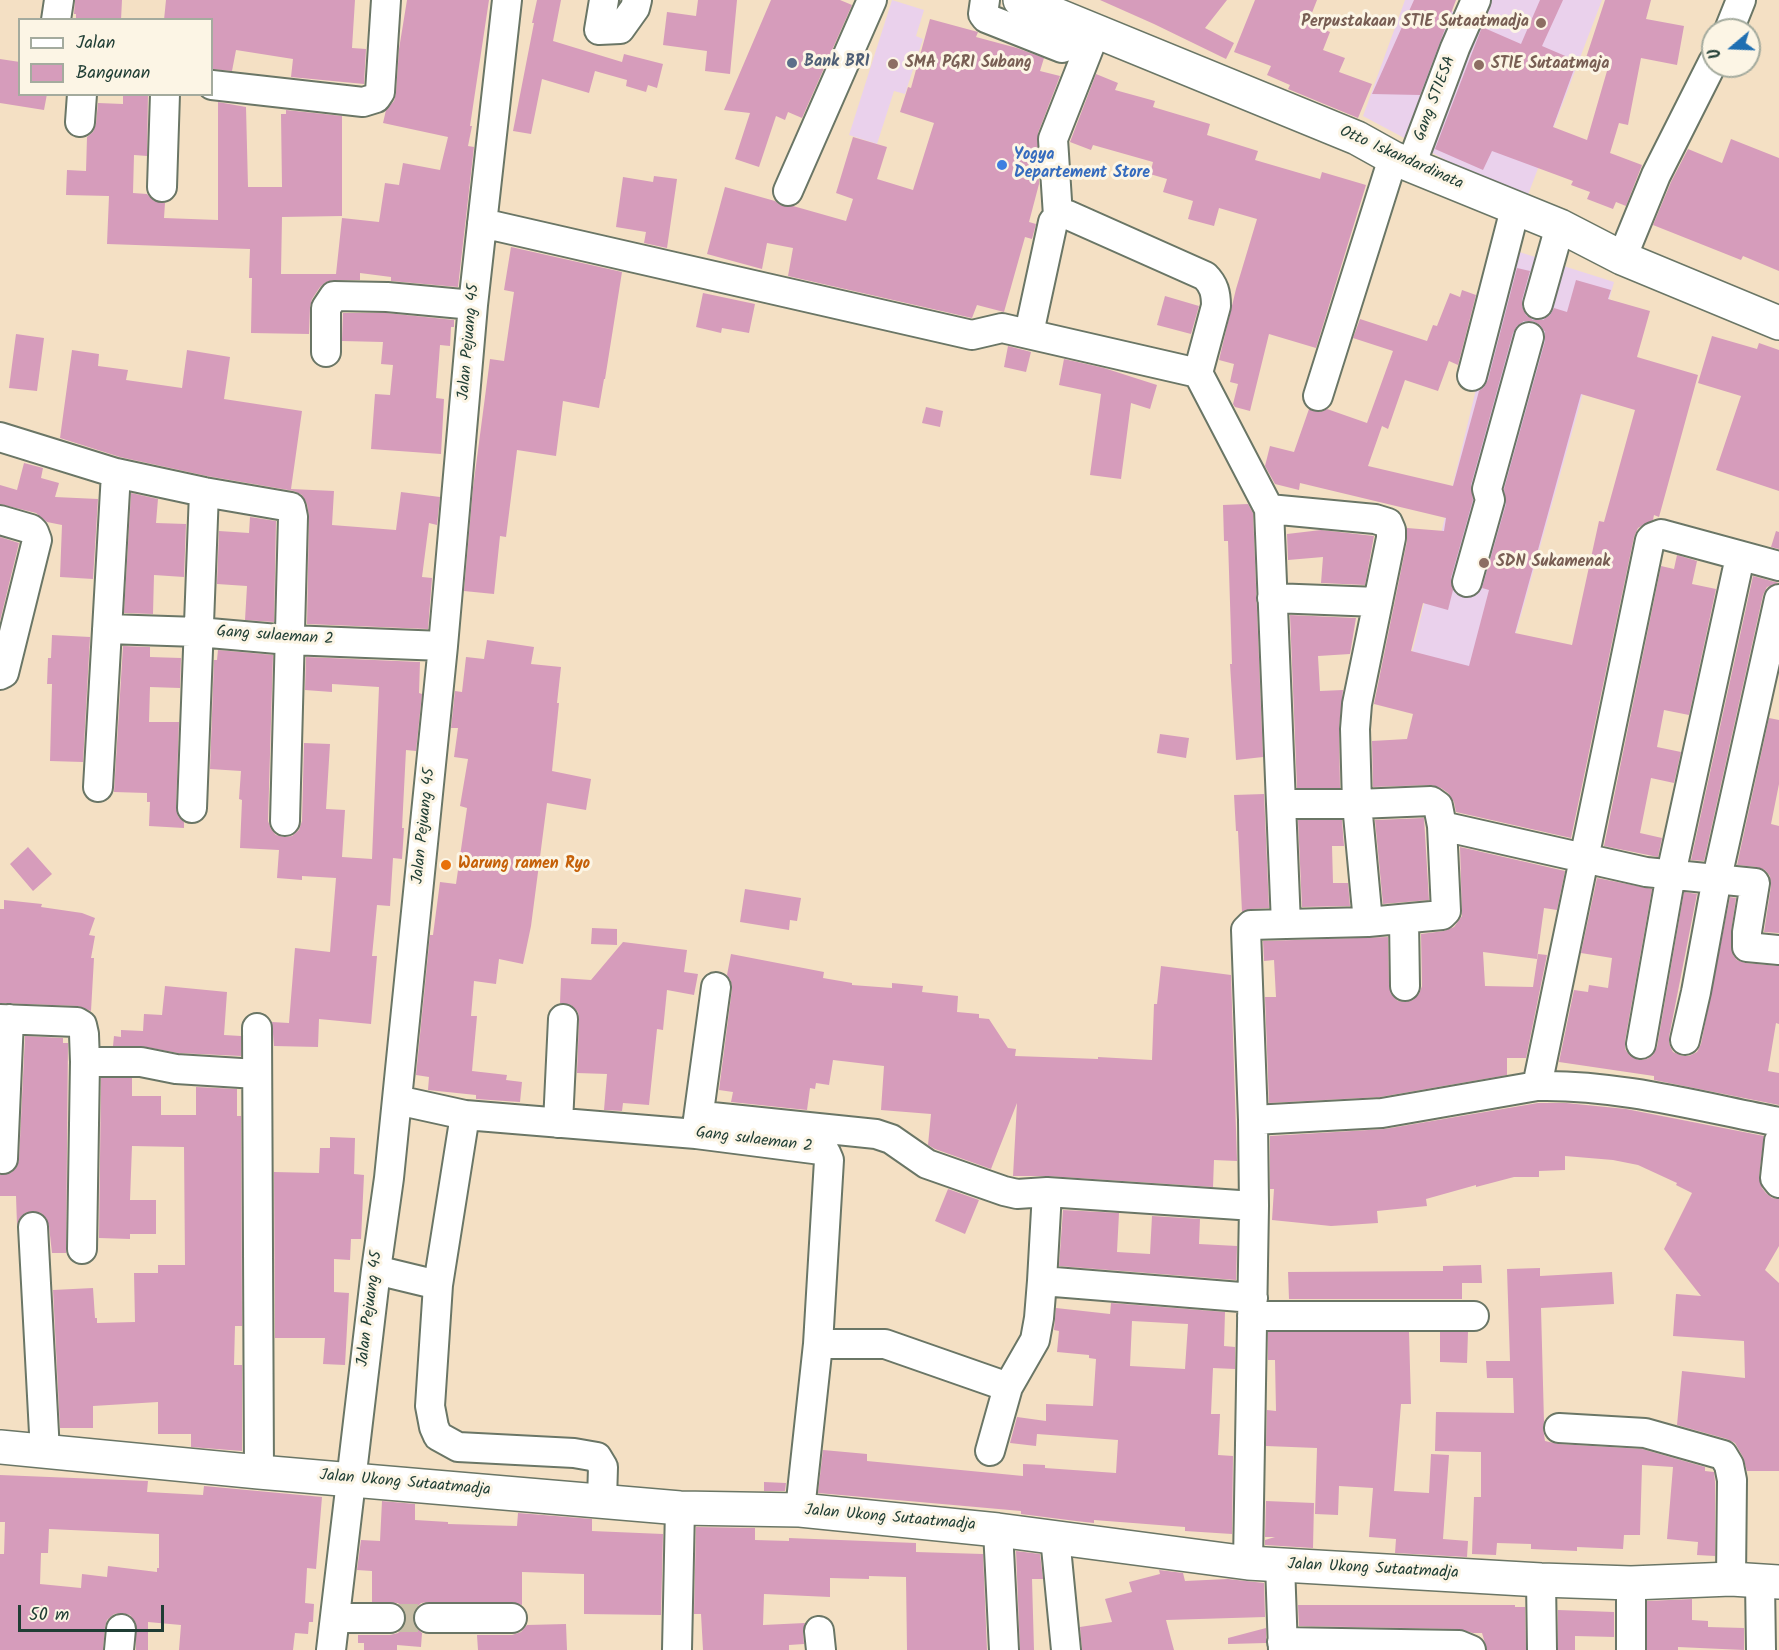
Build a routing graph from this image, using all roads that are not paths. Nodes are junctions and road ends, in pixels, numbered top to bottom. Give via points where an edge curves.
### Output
1 (59, 0) edge
2 (386, 0) edge
3 (507, 0) edge
4 (604, 0) edge
5 (637, 0) edge
6 (872, 0) edge
7 (985, 0) edge
8 (1020, 0) edge
9 (1476, 0) edge
10 (1741, 0) edge
11 (56, 18) edge
12 (1734, 18) edge
13 (1089, 27) junction
14 (1705, 78) edge
15 (213, 85) edge
16 (165, 96) edge
17 (1402, 161) junction
18 (162, 187) dead end
19 (788, 191) dead end
20 (1515, 209) junction
21 (1058, 216) junction
22 (482, 223) junction
23 (1560, 226) junction
24 (1622, 258) junction
25 (1538, 304) dead end
26 (473, 305) junction
27 (1779, 323) edge
28 (1029, 333) junction
29 (1529, 337) dead end
30 (326, 352) dead end
31 (1198, 373) junction
32 (1472, 376) dead end
33 (1318, 396) dead end
34 (0, 437) edge
35 (116, 473) junction
36 (204, 492) junction
37 (1269, 509) junction
38 (0, 521) edge
39 (1740, 557) junction
40 (1779, 566) edge
41 (1467, 582) dead end
42 (1272, 598) junction
43 (1779, 599) edge
44 (1378, 602) junction
45 (107, 629) junction
46 (198, 632) junction
47 (289, 640) junction
48 (443, 646) junction
49 (0, 675) edge
50 (98, 787) dead end
51 (1281, 804) junction
52 (1357, 804) junction
53 (192, 808) dead end
54 (285, 821) dead end
55 (1442, 826) junction
56 (1584, 859) junction
57 (1671, 874) junction
58 (1716, 878) junction
59 (1404, 920) junction
60 (1368, 922) junction
61 (1286, 924) junction
62 (1779, 950) edge
63 (1405, 986) dead end
64 (716, 987) dead end
65 (4, 1019) edge
66 (563, 1019) dead end
67 (256, 1028) dead end
68 (1685, 1040) dead end
69 (1641, 1044) dead end
70 (85, 1062) junction
71 (257, 1074) junction
72 (1537, 1086) junction
73 (397, 1100) junction
74 (465, 1115) junction
75 (1253, 1120) junction
76 (1779, 1122) edge
77 (558, 1123) junction
78 (697, 1125) junction
79 (1779, 1141) edge
80 (3, 1159) dead end
81 (1779, 1183) edge
82 (1047, 1192) junction
83 (1254, 1206) junction
84 (33, 1227) dead end
85 (82, 1249) dead end
86 (375, 1270) junction
87 (1042, 1281) junction
88 (438, 1285) junction
89 (1252, 1307) junction
90 (1474, 1316) dead end
91 (818, 1344) junction
92 (1008, 1387) junction
93 (1558, 1428) dead end
94 (0, 1447) edge
95 (990, 1451) dead end
96 (45, 1452) junction
97 (259, 1472) junction
98 (351, 1479) junction
99 (602, 1500) junction
100 (680, 1508) junction
101 (800, 1510) junction
102 (998, 1530) junction
103 (1054, 1537) junction
104 (1248, 1563) junction
105 (1280, 1564) junction
106 (1541, 1580) junction
107 (1757, 1581) edge
108 (1631, 1583) junction
109 (334, 1618) junction
110 (390, 1618) tunnel mouth
111 (429, 1618) tunnel mouth
112 (512, 1618) dead end
113 (1282, 1646) edge
114 (331, 1650) edge
115 (678, 1650) edge
116 (1004, 1650) edge
117 (1066, 1650) edge
118 (1470, 1650) edge
119 (1542, 1650) edge
120 (1631, 1650) edge
121 (1761, 1650) edge

1 - 11 street
2 - 15 street via 380,92 376,98 363,102
3 - 22 street, Jalan Pejuang 45
4 - 5 street via 600,30 620,29
6 - 19 street
7 - 13 street via 986,18 1062,48
8 - 13 main road, Otto Iskandardinata
9 - 17 street, Gang STIESA
10 - 12 street
13 - 17 main road, Otto Iskandardinata via 1357,138
13 - 21 street via 1053,139
14 - 24 street via 1656,175
16 - 18 street
17 - 20 main road, Otto Iskandardinata
17 - 33 street, Gang STIESA
20 - 23 main road, Otto Iskandardinata
20 - 32 street
21 - 28 street via 1053,222
21 - 31 street via 1068,215 1210,281 1216,306
22 - 26 street, Jalan Pejuang 45
22 - 28 street via 972,335 1002,328
23 - 24 main road, Otto Iskandardinata
23 - 25 street
24 - 27 main road, Otto Iskandardinata
26 - 30 street via 334,296 326,308
26 - 48 street, Jalan Pejuang 45
28 - 31 street
29 - 41 street via 1487,489 1490,500
31 - 37 street
34 - 35 street
35 - 36 street
35 - 45 street
36 - 46 street
36 - 47 street via 291,507
37 - 42 street
37 - 44 street via 1375,519 1388,524 1392,538
38 - 49 street via 31,529 37,540 4,673
39 - 40 street
39 - 56 street via 1660,534 1650,540
39 - 57 street
42 - 44 street
42 - 51 street
43 - 58 street
44 - 52 street via 1357,704
45 - 46 street, Gang sulaeman 2
45 - 50 street
46 - 47 street, Gang sulaeman 2
46 - 53 street
47 - 48 street, Gang sulaeman 2
47 - 54 street
48 - 73 street, Jalan Pejuang 45
51 - 52 street
51 - 61 street
52 - 55 street via 1431,801 1438,806
52 - 60 street
55 - 56 street
55 - 59 street via 1445,914
56 - 57 street
56 - 72 street
57 - 58 street
57 - 69 street
58 - 62 street via 1755,883 1747,947
58 - 68 street
59 - 60 street
59 - 63 street
60 - 61 street
61 - 75 street via 1251,925 1246,930
64 - 78 street
65 - 70 street via 77,1022 84,1034
65 - 80 street
66 - 77 street
67 - 71 street
70 - 71 street via 141,1062 176,1069
70 - 85 street
71 - 97 street
72 - 75 street via 1382,1113
72 - 76 street via 1650,1096
73 - 74 street, Gang sulaeman 2
73 - 86 street, Jalan Pejuang 45 via 390,1178
74 - 77 street, Gang sulaeman 2
74 - 88 street
75 - 83 street
77 - 78 street, Gang sulaeman 2
78 - 82 street via 876,1134 891,1138 927,1164 999,1190 1017,1194
78 - 91 street, Gang sulaeman 2 via 821,1149 826,1154 829,1160
79 - 81 street via 1775,1178
82 - 83 street
82 - 87 street
83 - 89 street
84 - 96 street
86 - 88 street
86 - 98 street, Jalan Pejuang 45
87 - 89 street
87 - 92 street via 1035,1340
88 - 99 street via 430,1406 438,1436 458,1447 597,1457 603,1467
89 - 90 street
89 - 104 street
91 - 92 street via 885,1344
91 - 101 street, Gang sulaeman 2
92 - 95 street
93 - 107 street via 1646,1433 1723,1455
94 - 96 main road, Jalan Ukong Sutaatmadja
96 - 97 main road, Jalan Ukong Sutaatmadja
97 - 98 main road, Jalan Ukong Sutaatmadja
98 - 99 main road, Jalan Ukong Sutaatmadja
98 - 109 street, Jalan Pejuang 45
99 - 100 main road, Jalan Ukong Sutaatmadja
100 - 101 main road, Jalan Ukong Sutaatmadja
100 - 115 street
101 - 102 main road, Jalan Ukong Sutaatmadja
102 - 103 main road, Jalan Ukong Sutaatmadja
102 - 116 street
103 - 104 main road, Jalan Ukong Sutaatmadja
103 - 117 street
104 - 105 main road, Jalan Ukong Sutaatmadja
105 - 106 main road, Jalan Ukong Sutaatmadja
105 - 113 street
106 - 108 main road, Jalan Ukong Sutaatmadja
106 - 119 street
107 - 108 main road, Jalan Ukong Sutaatmadja
107 - 121 street
108 - 120 street
109 - 110 street
109 - 114 street, Jalan Pejuang 45
111 - 112 street
113 - 118 street via 1459,1645

